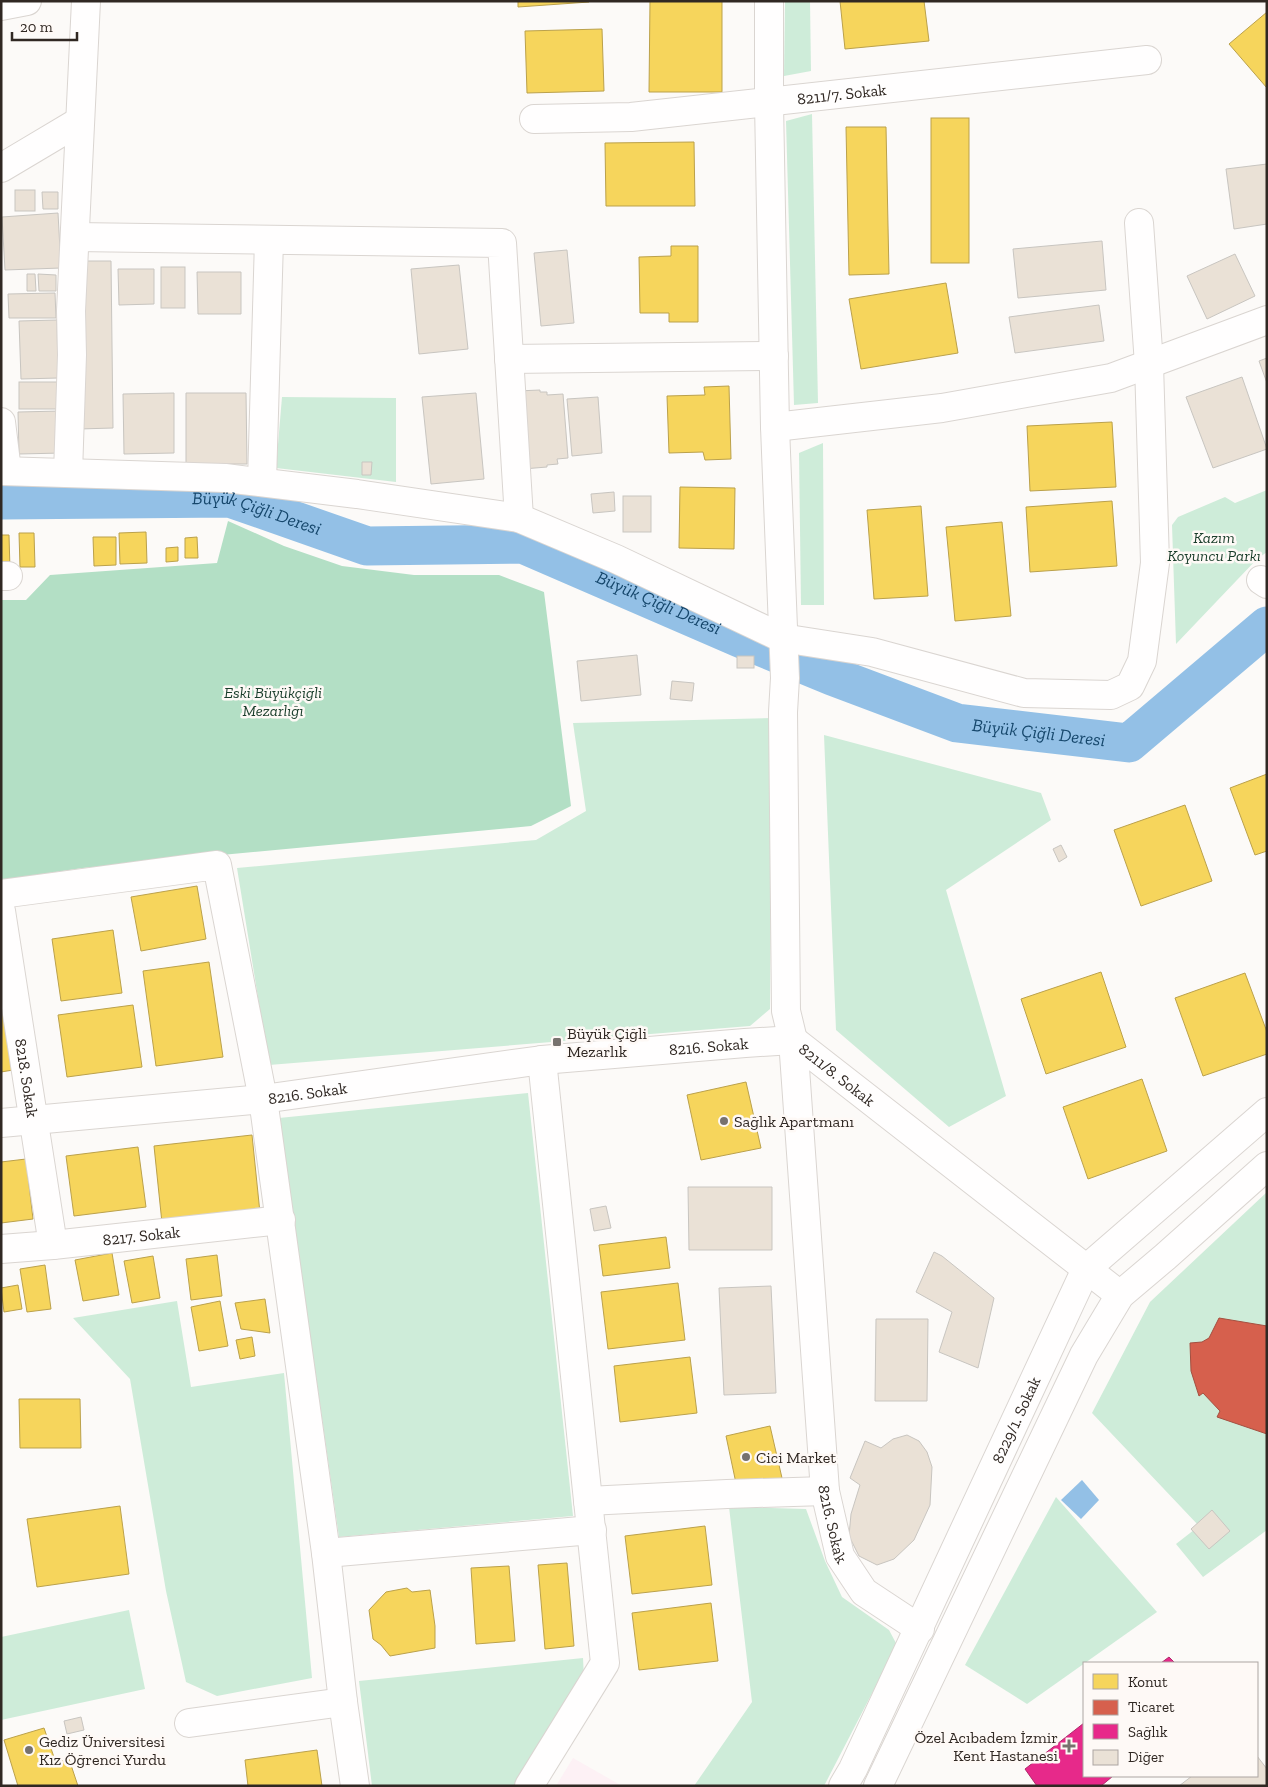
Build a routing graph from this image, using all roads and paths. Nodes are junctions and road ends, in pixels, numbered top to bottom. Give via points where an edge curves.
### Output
1 (27, 1) edge
2 (86, 1) edge
3 (769, 1) edge
4 (1, 6) edge
5 (1147, 60) dead end
6 (769, 103) junction
7 (534, 119) dead end
8 (80, 121) junction
9 (1, 168) edge
10 (1139, 223) dead end
11 (75, 237) junction
12 (269, 240) junction
13 (1267, 320) edge
14 (774, 356) junction
15 (510, 358) junction
16 (1149, 364) junction
17 (1, 422) edge
18 (775, 427) junction
19 (4, 471) edge
20 (68, 473) junction
21 (262, 482) junction
22 (520, 518) junction
23 (782, 638) junction
24 (1, 894) edge
25 (1, 911) edge
26 (793, 1040) junction
27 (542, 1060) junction
28 (263, 1099) junction
29 (1267, 1112) edge
30 (33, 1120) junction
31 (1, 1123) edge
32 (1267, 1166) edge
33 (281, 1220) junction
34 (53, 1245) junction
35 (1, 1249) edge
36 (1086, 1269) junction
37 (1120, 1295) junction
38 (825, 1491) junction
39 (588, 1501) junction
40 (592, 1530) junction
41 (326, 1553) junction
42 (920, 1628) junction
43 (344, 1702) junction
44 (189, 1723) dead end
45 (356, 1786) edge
46 (529, 1786) edge
47 (843, 1786) edge
48 (878, 1786) edge

1 - 4 street
2 - 8 street
3 - 6 street, 8211/8. Sokak
5 - 6 street, 8211/7. Sokak
6 - 7 street, 8211/7. Sokak via 631,117
6 - 14 street, 8211/8. Sokak
8 - 9 street
8 - 11 street
10 - 16 street
11 - 12 street
11 - 20 street
12 - 15 street via 502,243
12 - 21 street
13 - 16 street
14 - 15 street
14 - 18 street, 8211/8. Sokak
15 - 22 street
16 - 18 street via 1111,378 942,408
16 - 23 street via 1156,563 1142,661 1130,686 1111,695 1024,692 872,652
17 - 19 street
18 - 23 street, 8211/8. Sokak
19 - 20 street
20 - 21 street
21 - 22 street
22 - 23 street via 616,559
23 - 26 street, 8211/8. Sokak via 785,678 786,1011
24 - 28 street via 217,865
25 - 30 street, 8218. Sokak
26 - 27 street, 8216. Sokak
26 - 36 street, 8211/8. Sokak
26 - 38 street, 8216. Sokak
27 - 28 street, 8216. Sokak
27 - 39 street
28 - 30 street, 8216. Sokak
28 - 33 street
29 - 36 street, 8229/1. Sokak
30 - 31 street, 8216. Sokak
30 - 34 street, 8218. Sokak
32 - 37 street, 8229/1. Sokak
33 - 34 street, 8217. Sokak
33 - 41 street
34 - 35 street, 8217. Sokak
36 - 37 street, 8211/8. Sokak
36 - 42 street, 8229/1. Sokak
37 - 48 street, 8229/1. Sokak via 1084,1355
38 - 39 street
38 - 42 street, 8216. Sokak via 840,1556 864,1592
39 - 40 street
40 - 41 street
40 - 46 street via 605,1662
41 - 43 street
42 - 47 street, 8229/1. Sokak
43 - 44 street
43 - 45 street

